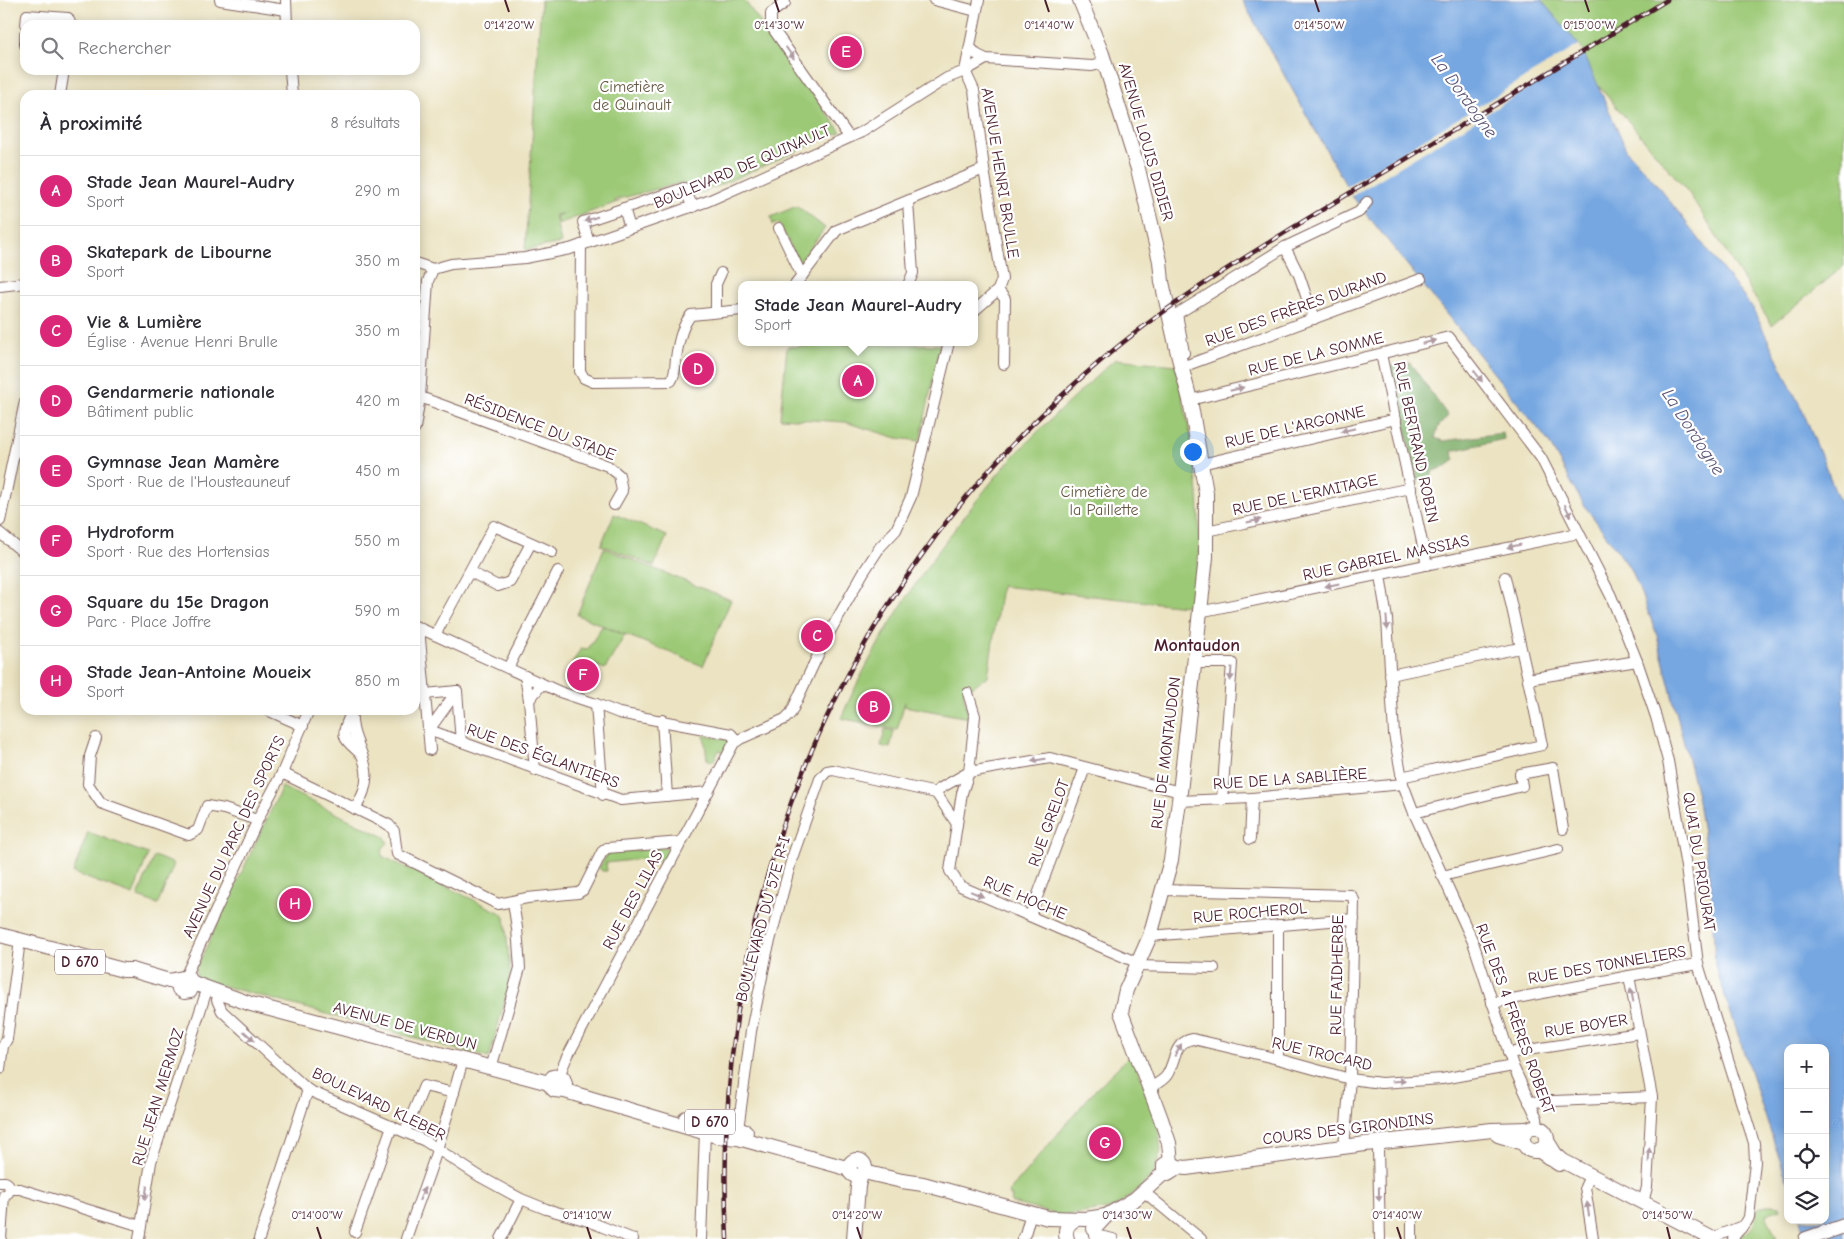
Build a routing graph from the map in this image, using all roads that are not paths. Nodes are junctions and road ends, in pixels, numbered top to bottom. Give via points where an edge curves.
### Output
1 (220, 0) edge
2 (934, 0) edge
3 (978, 0) edge
4 (1080, 0) edge
5 (786, 1) edge
6 (286, 5) edge
7 (976, 11) junction
8 (26, 20) edge
9 (69, 20) edge
10 (287, 20) edge
11 (970, 47) junction
12 (986, 59) junction
13 (1105, 62) junction
14 (965, 71) junction
15 (63, 75) edge
16 (290, 75) edge
17 (61, 90) edge
18 (292, 90) edge
19 (850, 137) junction
20 (984, 169) junction
21 (908, 202) junction
22 (1366, 202) dead end
23 (693, 207) junction
24 (624, 208) junction
25 (630, 228) junction
26 (779, 228) dead end
27 (585, 244) junction
28 (1285, 247) junction
29 (420, 265) edge
30 (433, 269) junction
31 (721, 273) dead end
32 (802, 276) junction
33 (1422, 279) dead end
34 (798, 281) edge
35 (910, 281) edge
36 (20, 284) edge
37 (0, 286) edge
38 (998, 290) junction
39 (978, 308) edge
40 (738, 310) edge
41 (716, 312) junction
42 (1173, 314) junction
43 (1314, 318) junction
44 (1449, 337) joint
45 (949, 346) edge
46 (1381, 354) junction
47 (1004, 364) dead end
48 (1182, 367) junction
49 (420, 397) joint
50 (1190, 400) junction
51 (1396, 419) junction
52 (20, 425) edge
53 (1202, 464) junction
54 (1410, 488) junction
55 (614, 505) dead end
56 (0, 521) edge
57 (1206, 531) junction
58 (1579, 533) junction
59 (0, 534) edge
60 (531, 543) junction
61 (20, 550) edge
62 (552, 552) dead end
63 (1427, 565) junction
64 (558, 571) dead end
65 (470, 572) junction
66 (1380, 575) junction
67 (1504, 577) dead end
68 (1199, 612) junction
69 (420, 628) edge
70 (435, 635) junction
71 (1520, 648) junction
72 (420, 652) edge
73 (1637, 661) junction
74 (1195, 663) junction
75 (508, 668) junction
76 (1390, 675) junction
77 (525, 676) junction
78 (1528, 679) junction
79 (542, 684) junction
80 (457, 691) junction
81 (968, 693) dead end
82 (425, 694) junction
83 (529, 700) junction
84 (596, 704) junction
85 (610, 709) junction
86 (278, 715) edge
87 (307, 715) edge
88 (352, 715) edge
89 (662, 720) junction
90 (303, 726) junction
91 (597, 726) junction
92 (428, 730) junction
93 (96, 738) dead end
94 (737, 741) junction
95 (461, 742) junction
96 (430, 750) dead end
97 (1085, 768) junction
98 (536, 770) junction
99 (969, 772) junction
100 (282, 773) junction
101 (1402, 781) junction
102 (708, 792) junction
103 (936, 793) junction
104 (603, 795) junction
105 (667, 796) junction
106 (1180, 797) junction
107 (1252, 798) junction
108 (1222, 800) junction
109 (355, 809) junction
110 (1414, 813) junction
111 (257, 820) junction
112 (957, 824) junction
113 (1563, 829) dead end
114 (1250, 840) dead end
115 (681, 842) junction
116 (1558, 849) dead end
117 (1442, 876) junction
118 (1163, 890) junction
119 (512, 902) junction
120 (1030, 916) junction
121 (1354, 919) junction
122 (1278, 925) junction
123 (0, 935) edge
124 (1150, 936) junction
125 (0, 943) edge
126 (20, 948) junction
127 (1138, 964) junction
128 (1698, 964) junction
129 (1214, 968) dead end
130 (1628, 976) junction
131 (185, 984) junction
132 (211, 998) junction
133 (1492, 1003) junction
134 (251, 1004) junction
135 (1639, 1033) junction
136 (1508, 1053) junction
137 (1278, 1059) junction
138 (463, 1060) junction
139 (1513, 1066) junction
140 (491, 1068) junction
141 (0, 1069) edge
142 (1350, 1079) junction
143 (559, 1083) junction
144 (308, 1090) junction
145 (1152, 1092) junction
146 (454, 1093) junction
147 (1652, 1097) junction
148 (1529, 1102) junction
149 (392, 1126) junction
150 (1533, 1128) junction
151 (738, 1130) junction
152 (405, 1132) junction
153 (705, 1132) junction
154 (1524, 1143) junction
155 (1543, 1146) junction
156 (1344, 1147) junction
157 (438, 1149) junction
158 (1378, 1149) junction
159 (1170, 1167) junction
160 (857, 1170) junction
161 (1589, 1178) junction
162 (0, 1180) edge
163 (1143, 1191) junction
164 (5, 1193) edge
165 (521, 1199) junction
166 (1643, 1203) junction
167 (1031, 1213) junction
168 (1048, 1218) junction
169 (2, 1219) edge
170 (1412, 1223) dead end
171 (1746, 1225) junction
172 (141, 1226) junction
173 (1844, 1226) edge
174 (1089, 1228) edge
175 (355, 1232) dead end
176 (1844, 1234) edge
177 (1066, 1235) edge
178 (0, 1239) edge
179 (139, 1239) edge
180 (259, 1239) edge
181 (406, 1239) edge
182 (501, 1239) edge
183 (633, 1239) edge
184 (701, 1239) edge
185 (854, 1239) edge
186 (1022, 1239) edge
187 (1113, 1239) edge
188 (1201, 1239) edge
189 (1380, 1239) edge
190 (1412, 1239) edge
191 (1593, 1239) edge
192 (1710, 1239) edge
193 (1733, 1239) edge
194 (1806, 1239) edge
195 (1830, 1239) edge

1 - 6 street
2 - 7 street
3 - 7 street, AVENUE HENRI BRULLE
4 - 13 main road, AVENUE LOUIS DIDIER
5 -> 19 street via 771,13 771,26
6 - 10 street
7 - 11 street, AVENUE HENRI BRULLE
8 - 9 street via 27,15
11 - 12 street
11 - 14 street, AVENUE HENRI BRULLE
12 - 13 street via 1092,66
12 - 14 street, BOULEVARD DE QUINAULT
13 - 42 main road, AVENUE LOUIS DIDIER via 1138,168 1160,261 1165,298
14 - 19 street, BOULEVARD DE QUINAULT
14 - 20 street, AVENUE HENRI BRULLE via 974,90
15 - 17 street
16 - 18 street
19 - 23 street, BOULEVARD DE QUINAULT
20 - 21 street
20 - 38 street, AVENUE HENRI BRULLE via 1002,279
21 - 32 street via 837,230
21 - 35 street via 913,273
22 - 28 street via 1359,212
23 - 24 street via 684,188
23 - 25 street, BOULEVARD DE QUINAULT
24 - 25 street
24 -> 27 street via 583,222
25 - 27 street, BOULEVARD DE QUINAULT
26 - 32 street
27 - 30 street, BOULEVARD DE QUINAULT via 524,258 451,264
27 - 41 street via 580,371 584,378 593,382 671,381 685,322 691,315
28 - 42 street
28 - 43 street
29 - 30 street
30 - 49 street via 428,281
31 - 41 street via 716,284
32 - 34 street
33 - 43 street, RUE DES FRÈRES DURAND
36 - 37 street
38 - 39 street
38 - 47 street via 1005,299
40 - 41 street
42 - 48 main road, RUE DE MONTAUDON
43 - 48 street, RUE DES FRÈRES DURAND
46 -> 44 street, RUE DE LA SOMME
44 -> 58 street, QUAI DU PRIOURAT via 1541,458
45 - 94 street via 911,497 896,530 863,573 824,642 791,713 785,719
50 -> 46 street, RUE DE LA SOMME
46 - 51 street, RUE BERTRAND ROBIN
48 - 50 main road, RUE DE MONTAUDON
49 - 55 street, RÉSIDENCE DU STADE via 608,466 619,475 622,491
50 - 53 main road, RUE DE MONTAUDON
51 -> 53 street, RUE DE L'ARGONNE
51 - 54 street, RUE BERTRAND ROBIN
52 - 56 street
53 - 57 main road, RUE DE MONTAUDON
57 -> 54 street, RUE DE L'ERMITAGE
54 - 63 street, RUE BERTRAND ROBIN
57 - 68 main road, RUE DE MONTAUDON
58 -> 63 street, RUE GABRIEL MASSIAS
58 - 73 street, QUAI DU PRIOURAT via 1611,596
59 - 61 street
60 - 62 street
60 - 65 street via 510,582 498,586
60 - 65 street via 494,526
63 - 66 street, RUE GABRIEL MASSIAS
64 - 75 street
65 - 70 street
66 -> 68 street, RUE GABRIEL MASSIAS
66 -> 76 street, RUE DES 4 FRÈRES ROBERT via 1387,618
67 - 71 street
68 - 74 main road, RUE DE MONTAUDON
69 - 70 street
70 - 75 street
71 - 76 street
71 - 78 street
72 - 82 street
73 - 78 street
73 - 128 street, QUAI DU PRIOURAT via 1668,761
74 - 106 main road, RUE DE MONTAUDON
74 -> 108 street via 1232,663
75 - 77 street
76 - 101 street, RUE DES 4 FRÈRES ROBERT via 1394,734
77 - 79 street
77 - 83 street
78 - 101 street, RUE DE LA SABLIÈRE via 1542,745
79 - 83 street
79 - 84 street
80 - 82 street
80 - 92 street
80 - 95 street
81 - 99 street, RUE HOCHE via 975,716
82 - 92 street
83 - 98 street
84 - 85 street
84 - 91 street
85 - 89 street
85 - 91 street
86 - 90 street
87 - 90 street, AVENUE DU PARC DES SPORTS
88 - 109 street via 366,770 363,796
89 - 94 street via 731,734
89 - 105 street
90 - 100 street, AVENUE DU PARC DES SPORTS
91 - 104 street
92 - 95 street, RUE DES ÉGLANTIERS
92 - 96 street
93 - 111 street via 90,756 88,784 101,803 189,835 198,830 207,806
94 - 102 street, RUE DES LILAS
95 - 98 street, RUE DES ÉGLANTIERS
97 -> 99 street, RUE DE LA SABLIÈRE via 1050,758
97 - 106 street, RUE DE LA SABLIÈRE
97 - 120 street, RUE GRELOT
98 - 104 street, RUE DES ÉGLANTIERS
99 - 103 street, RUE DE LA SABLIÈRE via 939,788
99 - 112 street, RUE HOCHE
100 - 109 street
100 - 111 street, AVENUE DU PARC DES SPORTS
101 - 107 street, RUE DE LA SABLIÈRE
101 - 110 street, RUE DES 4 FRÈRES ROBERT
102 - 105 street, RUE DES ÉGLANTIERS
102 - 115 street, RUE DES LILAS
103 - 112 street
103 - 151 street, BOULEVARD DU 57E R-I via 833,770 820,778 792,858 767,952 750,1031
104 - 105 street, RUE DES ÉGLANTIERS via 621,800
106 - 108 street, RUE DE LA SABLIÈRE
106 - 118 main road, RUE DE MONTAUDON
107 - 108 street, RUE DE LA SABLIÈRE
107 - 114 street
109 - 119 street via 389,825 394,831 397,854 498,904
110 - 113 street via 1522,786 1520,774 1553,768
110 - 117 street, RUE DES 4 FRÈRES ROBERT
111 - 131 street, AVENUE DU PARC DES SPORTS
112 -> 120 street, RUE HOCHE via 950,871 960,886
115 - 119 street via 607,848 583,890 578,893
115 - 143 street, RUE DES LILAS via 566,1058
116 - 117 street
117 - 133 street, RUE DES 4 FRÈRES ROBERT via 1473,942
118 - 121 street, RUE FAIDHERBE via 1351,895
118 - 124 main road, RUE DE MONTAUDON
119 - 140 street via 520,968
120 - 127 street, RUE HOCHE
121 - 122 street, RUE ROCHEROL
121 - 142 street, RUE FAIDHERBE
122 - 124 street, RUE ROCHEROL
122 - 137 street
123 - 131 main road, D 670
124 - 127 main road, RUE DE MONTAUDON
125 - 126 main road, D 670
126 - 131 main road, D 670 via 96,966 105,972 123,976
126 - 141 street
127 - 129 street
127 - 145 main road, RUE DE MONTAUDON via 1126,990 1121,1012
128 - 130 street, RUE DES TONNELIERS
128 - 171 street, QUAI DU PRIOURAT via 1754,1143 1751,1204
130 - 133 street, RUE DES TONNELIERS
135 -> 130 street
131 - 132 main road, AVENUE DE VERDUN / D 670
131 - 134 main road, AVENUE DE VERDUN / D 670
132 - 134 main road, AVENUE DE VERDUN / D 670
132 -> 144 street, BOULEVARD KLEBER
132 -> 172 street, RUE JEAN MERMOZ via 151,1162
133 - 136 street, RUE DES 4 FRÈRES ROBERT
134 - 138 main road, AVENUE DE VERDUN / D 670
135 - 136 street, RUE BOYER
135 - 147 street
136 - 139 street, RUE DES 4 FRÈRES ROBERT
137 - 142 street, RUE TROCARD
145 -> 137 street, RUE TROCARD via 1167,1076 1178,1046 1188,1040
138 - 140 main road, AVENUE DE VERDUN / D 670
138 - 146 street
142 -> 139 street, RUE TROCARD via 1381,1082 1442,1078
139 - 148 street, RUE DES 4 FRÈRES ROBERT
140 - 143 main road, AVENUE DE VERDUN / D 670
142 - 156 street, RUE FAIDHERBE
143 - 151 main road, AVENUE DE VERDUN / D 670 via 647,1109
143 - 153 main road, AVENUE DE VERDUN / D 670
144 - 149 street, BOULEVARD KLEBER
144 - 180 street
145 - 159 main road, RUE DE MONTAUDON
146 - 152 street via 424,1086
146 - 157 street
147 - 148 street
166 -> 147 street via 1647,1187
148 - 150 street, RUE DES 4 FRÈRES ROBERT via 1537,1118
149 - 152 street, BOULEVARD KLEBER
149 - 175 street
150 - 154 main road via 1524,1135
150 - 155 main road, COURS DES GIRONDINS via 1546,1132
150 - 156 main road, COURS DES GIRONDINS
151 - 160 main road, AVENUE DE VERDUN / D 670
152 - 157 street, BOULEVARD KLEBER
153 - 160 main road, AVENUE DE VERDUN / D 670
153 - 184 street
154 - 155 main road, COURS DES GIRONDINS via 1528,1148
154 - 158 main road, COURS DES GIRONDINS via 1488,1134
155 - 161 main road, COURS DES GIRONDINS
156 - 159 main road, COURS DES GIRONDINS via 1186,1168
157 - 165 street, BOULEVARD KLEBER
181 -> 157 street
158 - 159 main road, COURS DES GIRONDINS via 1196,1171
158 -> 189 street
159 - 163 main road
160 - 167 main road, AVENUE DE VERDUN / D 670 via 891,1168 923,1184
160 - 185 main road
161 - 166 main road, COURS DES GIRONDINS
191 -> 161 street via 1585,1187
161 - 192 main road, COURS DES GIRONDINS
162 - 164 street via 7,1183
163 - 174 main road via 1130,1203
163 - 188 street
164 - 169 street
164 - 172 street via 20,1189
165 - 182 street
165 - 183 street, BOULEVARD KLEBER
166 - 192 main road, COURS DES GIRONDINS
167 - 168 main road, D 670
167 - 186 street
168 - 174 main road, D 670
168 - 177 main road, D 670
169 - 178 street
170 - 190 street
171 - 192 street
171 - 193 street via 1735,1233
172 - 179 street, RUE JEAN MERMOZ
173 - 194 main road
174 - 177 main road via 1068,1226
174 - 187 street
176 - 195 main road

